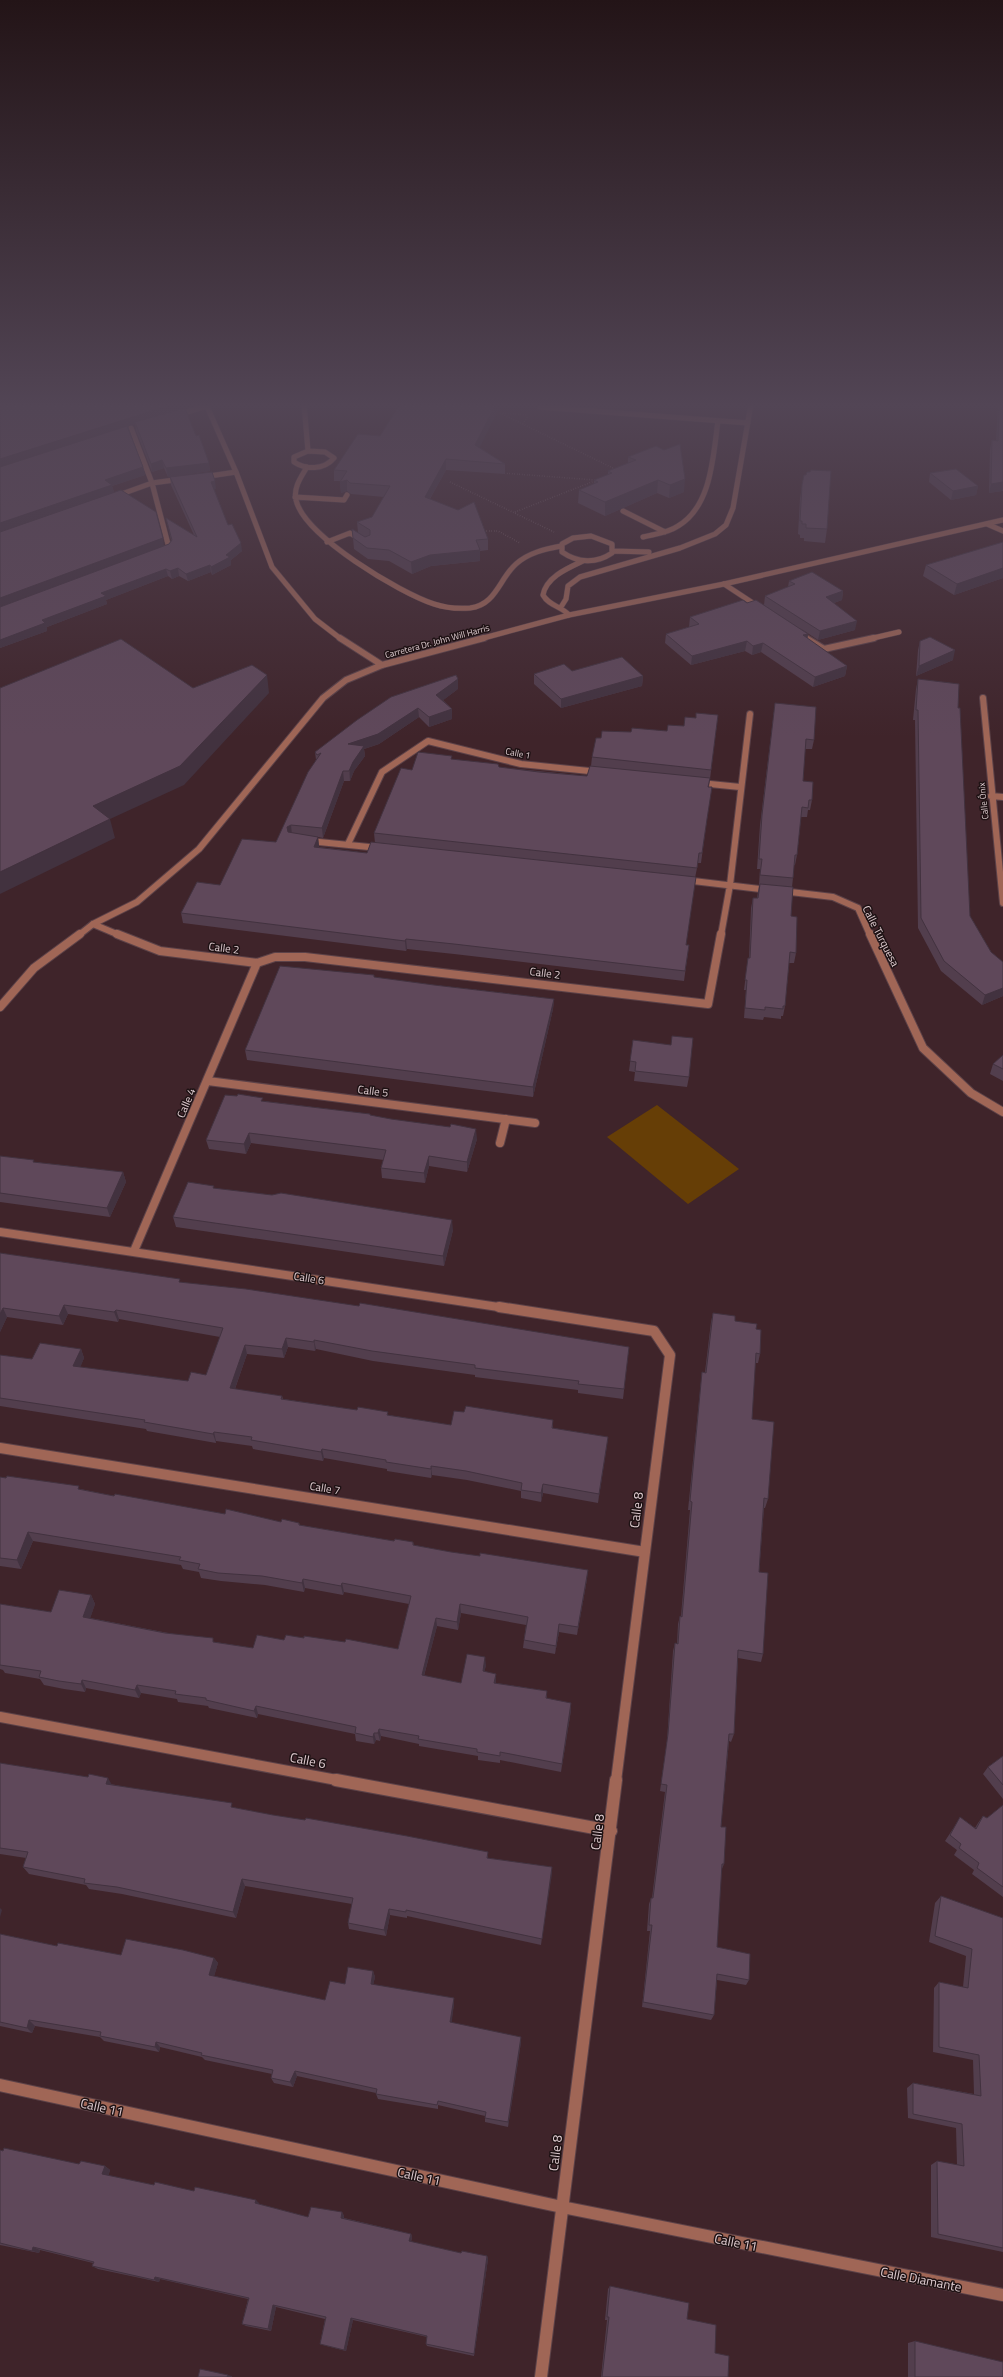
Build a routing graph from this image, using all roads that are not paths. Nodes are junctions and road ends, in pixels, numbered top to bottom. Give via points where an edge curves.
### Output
1 (160, 515) edge
2 (252, 515) edge
3 (302, 515) edge
4 (631, 515) edge
5 (691, 515) edge
6 (731, 515) edge
7 (1003, 520) edge
8 (987, 524) junction
9 (1003, 531) edge
10 (665, 532) junction
11 (643, 537) dead end
12 (327, 542) junction
13 (368, 544) edge
14 (561, 546) junction
15 (613, 550) junction
16 (662, 552) junction
17 (154, 554) edge
18 (583, 560) junction
19 (724, 584) junction
20 (560, 607) junction
21 (764, 610) edge
22 (569, 615) junction
23 (790, 628) edge
24 (899, 632) dead end
25 (382, 665) junction
26 (984, 698) dead end
27 (750, 714) dead end
28 (607, 773) edge
29 (693, 782) edge
30 (740, 787) junction
31 (991, 796) junction
32 (1003, 797) edge
33 (300, 840) edge
34 (348, 844) junction
35 (387, 848) edge
36 (675, 880) edge
37 (730, 885) junction
38 (1003, 903) edge
39 (93, 924) junction
40 (258, 963) junction
41 (0, 1007) edge
42 (208, 1081) junction
43 (1003, 1112) edge
44 (506, 1119) junction
45 (535, 1123) dead end
46 (500, 1143) dead end
47 (0, 1232) edge
48 (134, 1251) junction
49 (618, 1325) joint
50 (0, 1448) edge
51 (645, 1552) junction
52 (0, 1717) edge
53 (611, 1832) junction
54 (0, 2085) edge
55 (562, 2207) junction
56 (838, 2262) joint
57 (1003, 2295) edge
58 (541, 2377) edge

1 - 17 street via 169,548
2 - 25 street via 272,568 284,585 315,619 353,648
3 - 12 street via 314,532
4 - 10 street
5 - 10 street via 685,522
6 - 16 street via 720,530
7 - 8 street, Carretera Dr. John Will Harris
8 - 9 street
8 - 19 street, Carretera Dr. John Will Harris
10 - 11 street
12 - 13 street via 350,534
12 - 14 street via 407,591 436,605 453,609 486,604 496,595 513,567 538,552
14 - 15 street via 569,539 582,536 600,538 612,544
14 - 18 street via 562,552 567,556
15 - 16 street
15 - 18 street via 601,559
16 - 20 street via 602,568 576,579 566,588 566,599
18 - 20 street via 546,585 544,600
19 - 21 street
19 - 22 street, Carretera Dr. John Will Harris
20 - 22 street
22 - 25 street, Carretera Dr. John Will Harris
23 - 24 street via 824,649
25 - 39 street, Carretera Dr. John Will Harris via 346,680 323,698 199,849 136,902
26 - 31 street, Calle Ónix
27 - 30 street, Calle 2
28 - 34 street, Calle 1 via 521,764 428,741 382,772
29 - 30 street
30 - 37 street, Calle 2
31 - 32 street
31 - 38 street, Calle Ónix
33 - 34 street
34 - 35 street
36 - 37 street, Calle Turquesa
37 - 40 street, Calle 2 via 708,1004 304,957 275,957
37 - 43 street, Calle Turquesa via 833,897 858,908 923,1048 971,1093
39 - 40 street, Calle 2 via 160,951
39 - 41 street, Carretera Dr. John Will Harris via 34,968
40 - 42 street, Calle 4
42 - 44 street, Calle 5
42 - 48 street, Calle 4
44 - 45 street, Calle 5
44 - 46 street
47 - 48 street, Calle 6
48 - 49 street, Calle 6
49 - 51 street, Calle 8 via 654,1331 670,1355
50 - 51 street, Calle 7
51 - 53 street, Calle 8
52 - 53 street, Calle 6
53 - 55 street, Calle 8
54 - 55 street, Calle 11
55 - 56 street, Calle 11
55 - 58 street, Calle 8
56 - 57 street, Calle Diamante

